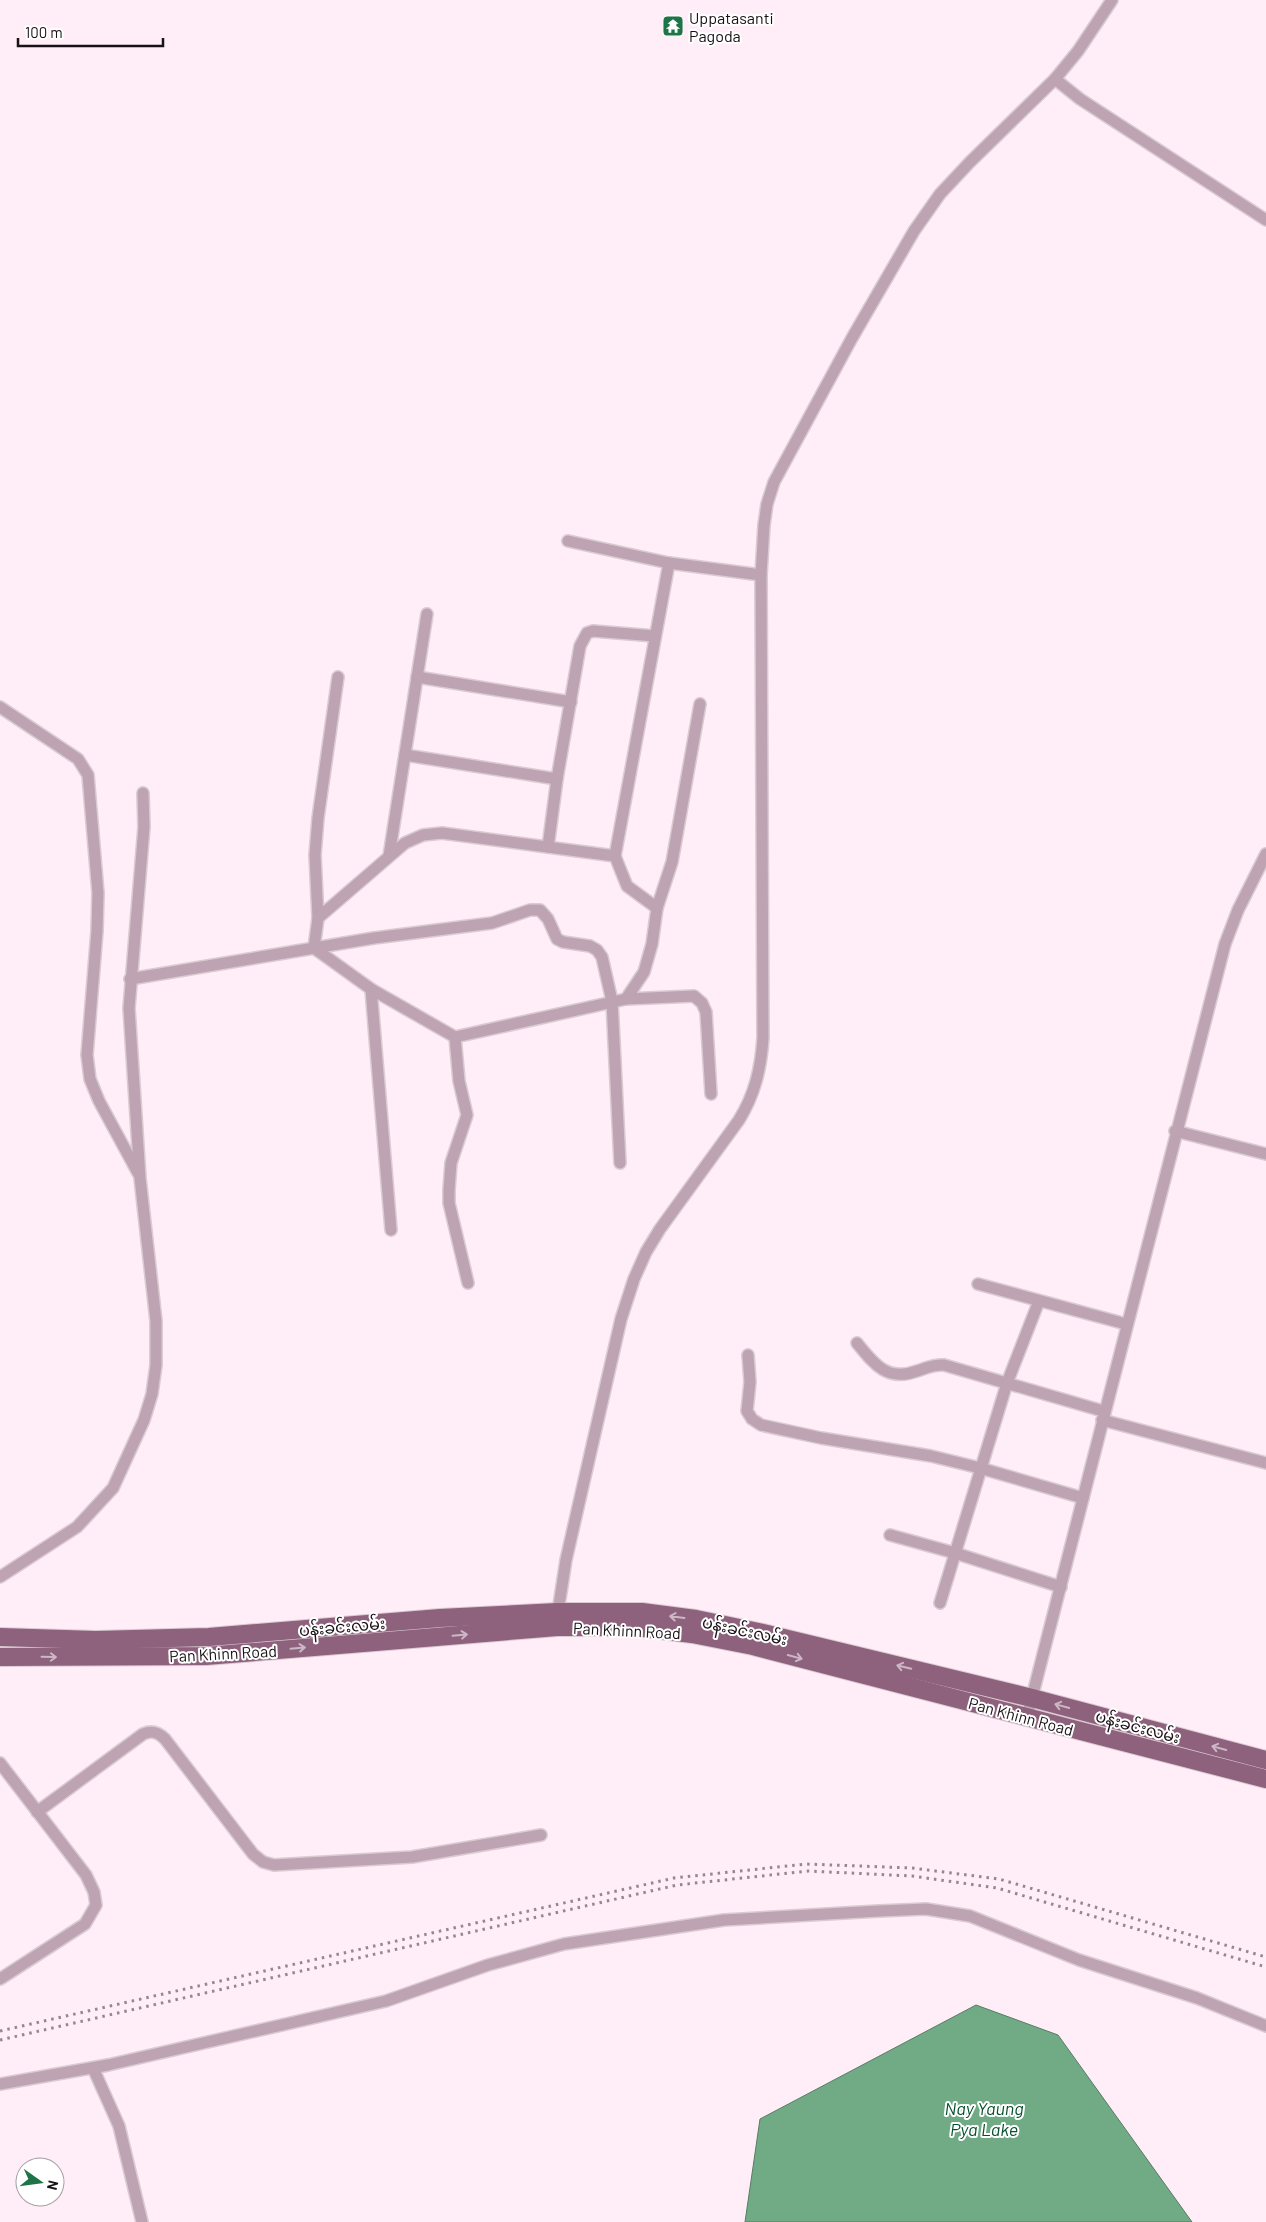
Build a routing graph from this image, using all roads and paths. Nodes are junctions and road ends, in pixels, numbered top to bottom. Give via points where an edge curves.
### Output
1 (1112, 0) edge
2 (1055, 79) junction
3 (1266, 220) edge
4 (568, 541) dead end
5 (669, 563) junction
6 (761, 575) junction
7 (427, 614) dead end
8 (655, 636) junction
9 (338, 677) dead end
10 (417, 677) junction
11 (571, 702) junction
12 (700, 704) dead end
13 (0, 708) edge
14 (405, 755) junction
15 (557, 779) junction
16 (143, 794) dead end
17 (548, 847) junction
18 (1266, 854) edge
19 (389, 856) junction
20 (615, 856) junction
21 (657, 908) junction
22 (318, 918) junction
23 (314, 948) junction
24 (130, 979) junction
25 (371, 989) junction
26 (626, 999) junction
27 (612, 1002) junction
28 (455, 1037) junction
29 (711, 1094) dead end
30 (1175, 1131) junction
31 (1266, 1154) edge
32 (620, 1163) dead end
33 (140, 1178) junction
34 (391, 1230) dead end
35 (468, 1283) dead end
36 (978, 1284) dead end
37 (1039, 1301) junction
38 (1126, 1324) junction
39 (857, 1343) dead end
40 (748, 1355) dead end
41 (1007, 1384) junction
42 (1102, 1416) junction
43 (1266, 1463) edge
44 (980, 1468) junction
45 (1083, 1498) junction
46 (890, 1535) dead end
47 (955, 1553) junction
48 (0, 1577) edge
49 (1061, 1588) junction
50 (940, 1604) dead end
51 (557, 1620) junction
52 (0, 1637) edge
53 (0, 1657) edge
54 (1032, 1698) junction
55 (1027, 1717) junction
56 (1266, 1760) edge
57 (0, 1763) edge
58 (1266, 1779) edge
59 (37, 1812) junction
60 (541, 1835) dead end
61 (0, 1979) edge
62 (1266, 2026) edge
63 (93, 2068) junction
64 (0, 2084) edge
65 (142, 2222) edge

1 - 2 street
2 - 3 street via 1080,99
2 - 6 street via 940,194 914,231 774,482 766,511
4 - 5 street
5 - 6 street
5 - 8 street
6 - 51 street via 763,1038 759,1073 739,1120 660,1229 634,1280 621,1319 566,1560
7 - 10 street
8 - 11 street via 608,631 587,633 580,646
8 - 20 street
9 - 22 street via 318,818 315,855
10 - 11 street
10 - 14 street
11 - 15 street
12 - 21 street via 672,862
13 - 33 street via 78,759 88,775 98,893 88,1048 90,1079
14 - 15 street
14 - 19 street
15 - 17 street
16 - 24 street via 144,827
17 - 19 street via 442,833 423,835 405,843
17 - 20 street
18 - 30 street via 1225,944
19 - 22 street
20 - 21 street via 627,886
21 - 26 street via 644,972
22 - 23 street
23 - 24 street
23 - 25 street
23 - 27 street via 492,923 536,910 544,913 557,939 597,950 602,957
24 - 33 street
25 - 28 street
25 - 34 street
26 - 27 street
26 - 29 street via 694,996 702,1004 706,1012
27 - 28 street
27 - 32 street
28 - 35 street via 459,1081 467,1115 451,1163 448,1190
30 - 31 street
30 - 38 street
33 - 48 street via 156,1321 156,1365 144,1420 113,1488 95,1509 77,1527
36 - 37 street
37 - 38 street
37 - 41 street
38 - 42 street
39 - 41 street via 879,1369 888,1372 911,1373 929,1366 944,1365
40 - 44 street via 747,1411 761,1425
41 - 42 street
41 - 44 street
42 - 43 street
42 - 45 street
44 - 45 street
44 - 47 street
45 - 49 street
46 - 47 street
47 - 49 street
47 - 50 street
49 - 54 street
51 - 52 main road, ပန်းခင်းလမ်း via 440,1618 208,1637 96,1640
53 -> 51 main road, Pan Khinn Road via 206,1656
54 -> 51 main road, ပန်းခင်းလမ်း via 696,1619 642,1612
51 -> 55 main road, Pan Khinn Road via 692,1634 753,1646
54 - 55 street
56 -> 54 main road, ပန်းခင်းလမ်း
55 - 58 main road, Pan Khinn Road
57 - 59 street
59 - 60 street via 143,1734 154,1732 165,1739 253,1854 274,1865 412,1857
59 - 61 street via 86,1875 96,1905 85,1924
62 - 63 street via 1197,1998 1079,1960 970,1916 926,1909 762,1916 564,1944 488,1965 402,1997
63 - 64 street
63 - 65 street via 119,2126

